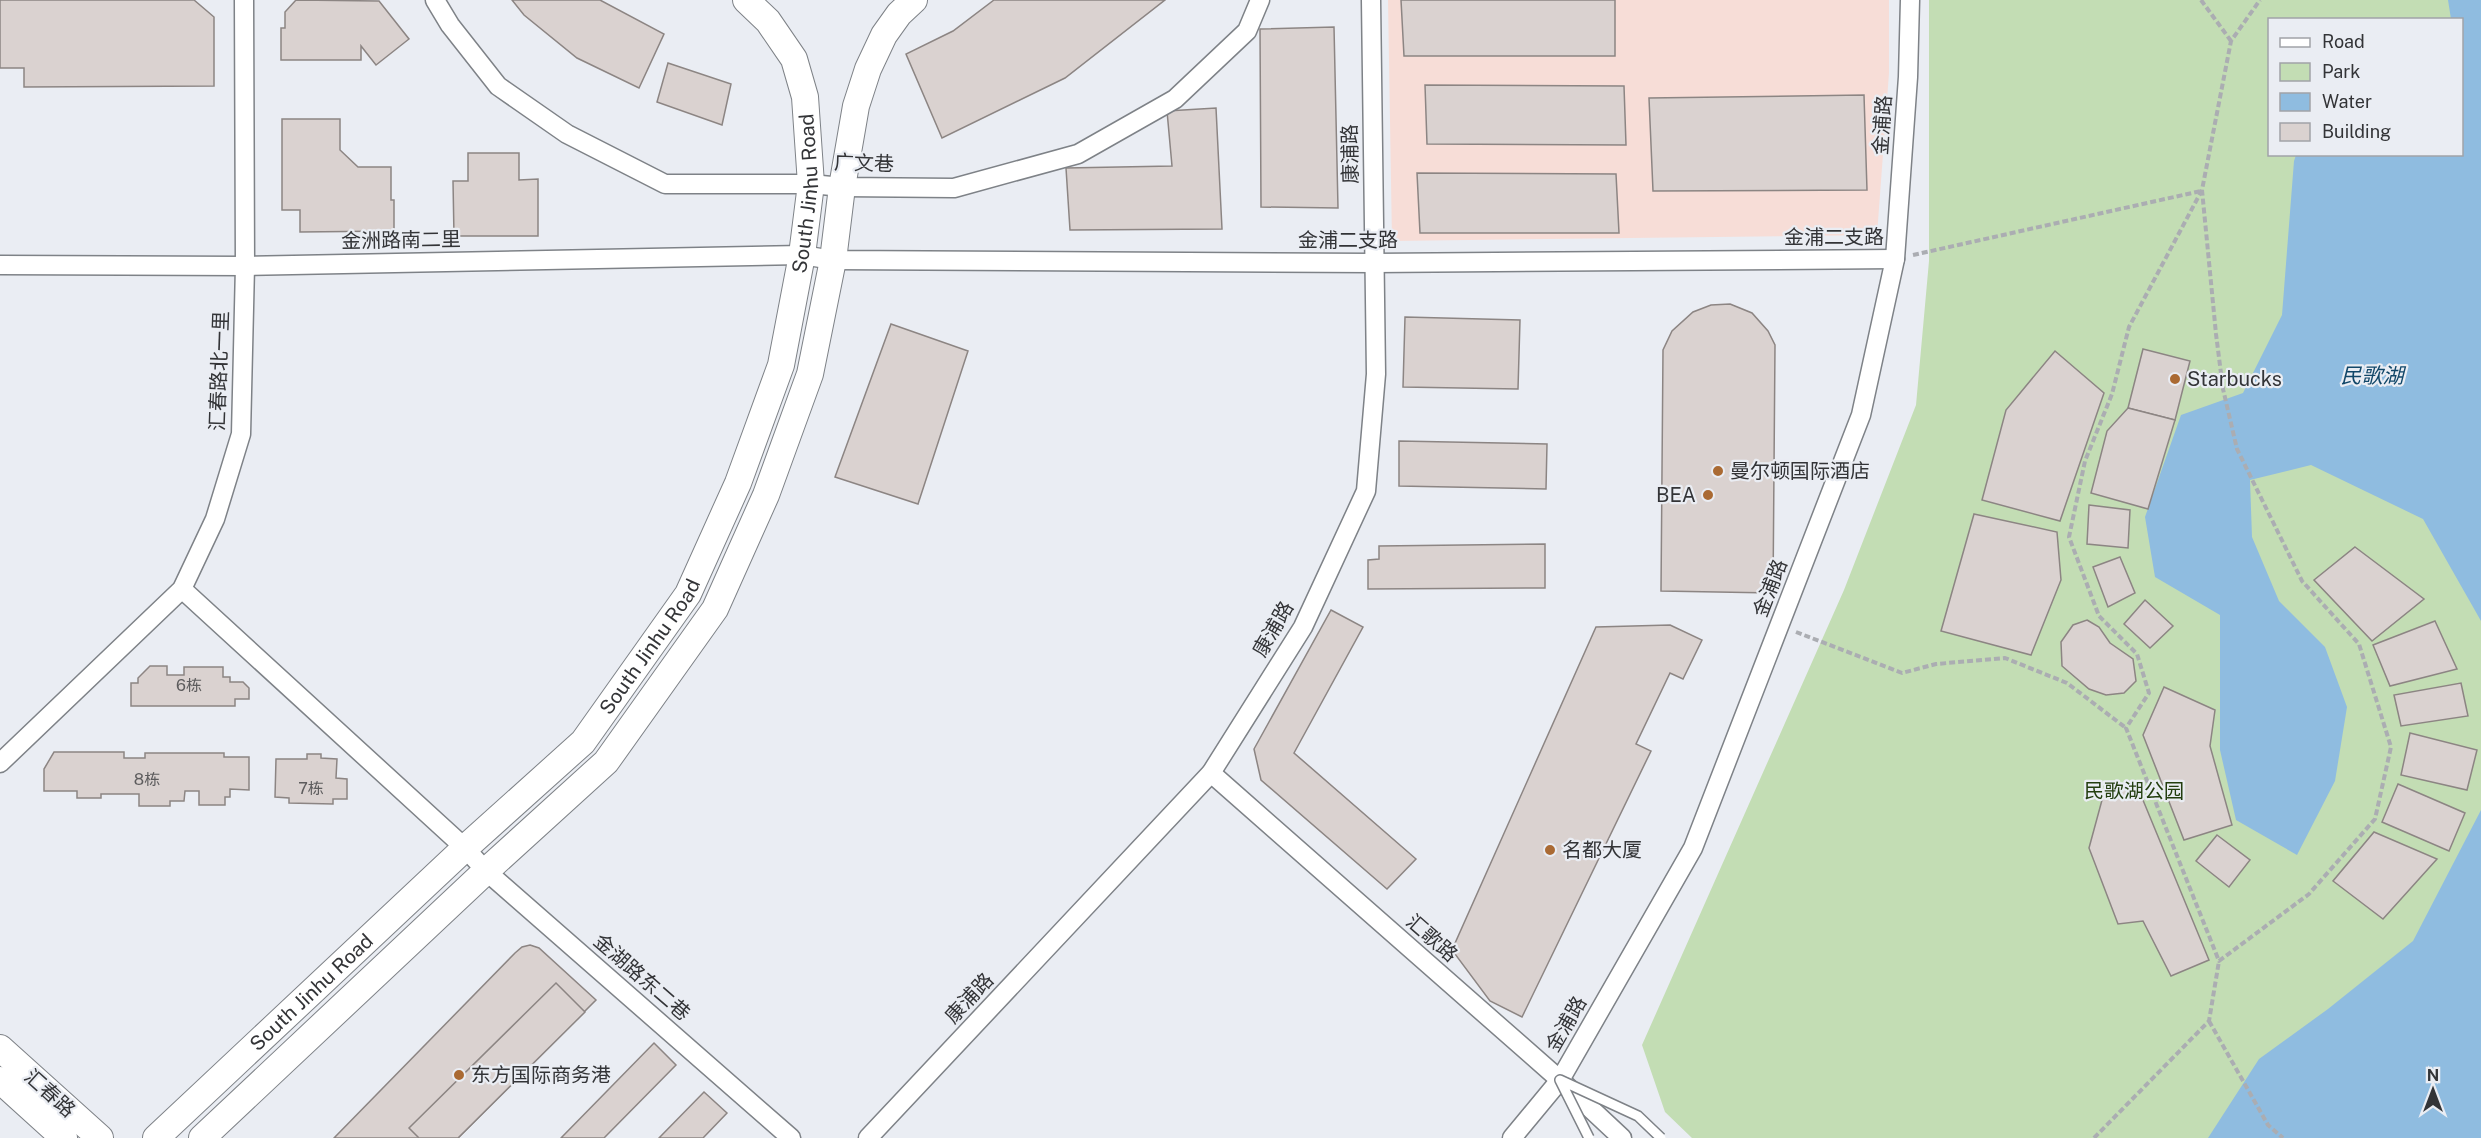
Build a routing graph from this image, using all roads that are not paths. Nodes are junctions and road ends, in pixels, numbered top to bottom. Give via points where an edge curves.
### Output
1 (244, 0) edge
2 (435, 0) edge
3 (746, 0) edge
4 (914, 0) edge
5 (1260, 0) edge
6 (1371, 0) edge
7 (1910, 0) edge
8 (811, 184) junction
9 (842, 186) junction
10 (802, 255) junction
11 (1895, 259) junction
12 (833, 260) junction
13 (1374, 263) junction
14 (0, 265) edge
15 (245, 266) junction
16 (182, 589) junction
17 (0, 763) edge
18 (1211, 773) junction
19 (465, 848) junction
20 (486, 871) junction
21 (0, 1048) edge
22 (0, 1080) edge
23 (1560, 1080) junction
24 (64, 1138) edge
25 (100, 1138) edge
26 (156, 1138) edge
27 (202, 1138) edge
28 (791, 1138) edge
29 (868, 1138) edge
30 (1512, 1138) edge
31 (1589, 1138) edge
32 (1623, 1138) edge
33 (1661, 1138) edge

1 - 15 street, 汇春路北一里
2 - 8 street, 广文巷 via 498,86 567,134 665,184
3 - 8 main road, South Jinhu Road via 768,21 794,59 805,96
4 - 9 main road, South Jinhu Road via 884,35 868,69 856,106
5 - 9 street, 广文巷 via 1247,31 1175,99 1078,154 954,188
6 - 13 street, 康浦路
7 - 11 street, 金浦路
8 - 9 street, 广文巷
8 - 10 main road, South Jinhu Road
9 - 12 main road, South Jinhu Road
10 - 12 street, 金浦二支路
10 - 15 street, 金洲路南二里
10 - 19 main road, South Jinhu Road via 781,365 738,483 688,594 583,742
11 - 13 street, 金浦二支路
11 - 23 street, 金浦路 via 1861,415 1693,848
12 - 13 street, 金浦二支路
12 - 20 main road, South Jinhu Road via 810,374 766,495 715,609 606,762
13 - 18 street, 康浦路 via 1376,374 1366,491 1303,627
14 - 15 street, 金洲路南二里
15 - 16 street, 汇春路北一里 via 241,434 215,519
16 - 17 street, 汇春路北一里
16 - 19 street, 金湖路东二巷
18 - 23 street, 汇歌路
18 - 29 street, 康浦路
19 - 20 street, 金湖路东二巷
19 - 26 main road, South Jinhu Road
20 - 27 main road, South Jinhu Road
20 - 28 street, 金湖路东二巷
21 - 25 main road, 汇春路
22 - 24 main road, 汇春路
23 - 30 street, 金浦路
23 - 31 lane, bridge
23 - 32 street, 汇歌路
23 - 33 lane, bridge via 1638,1116

